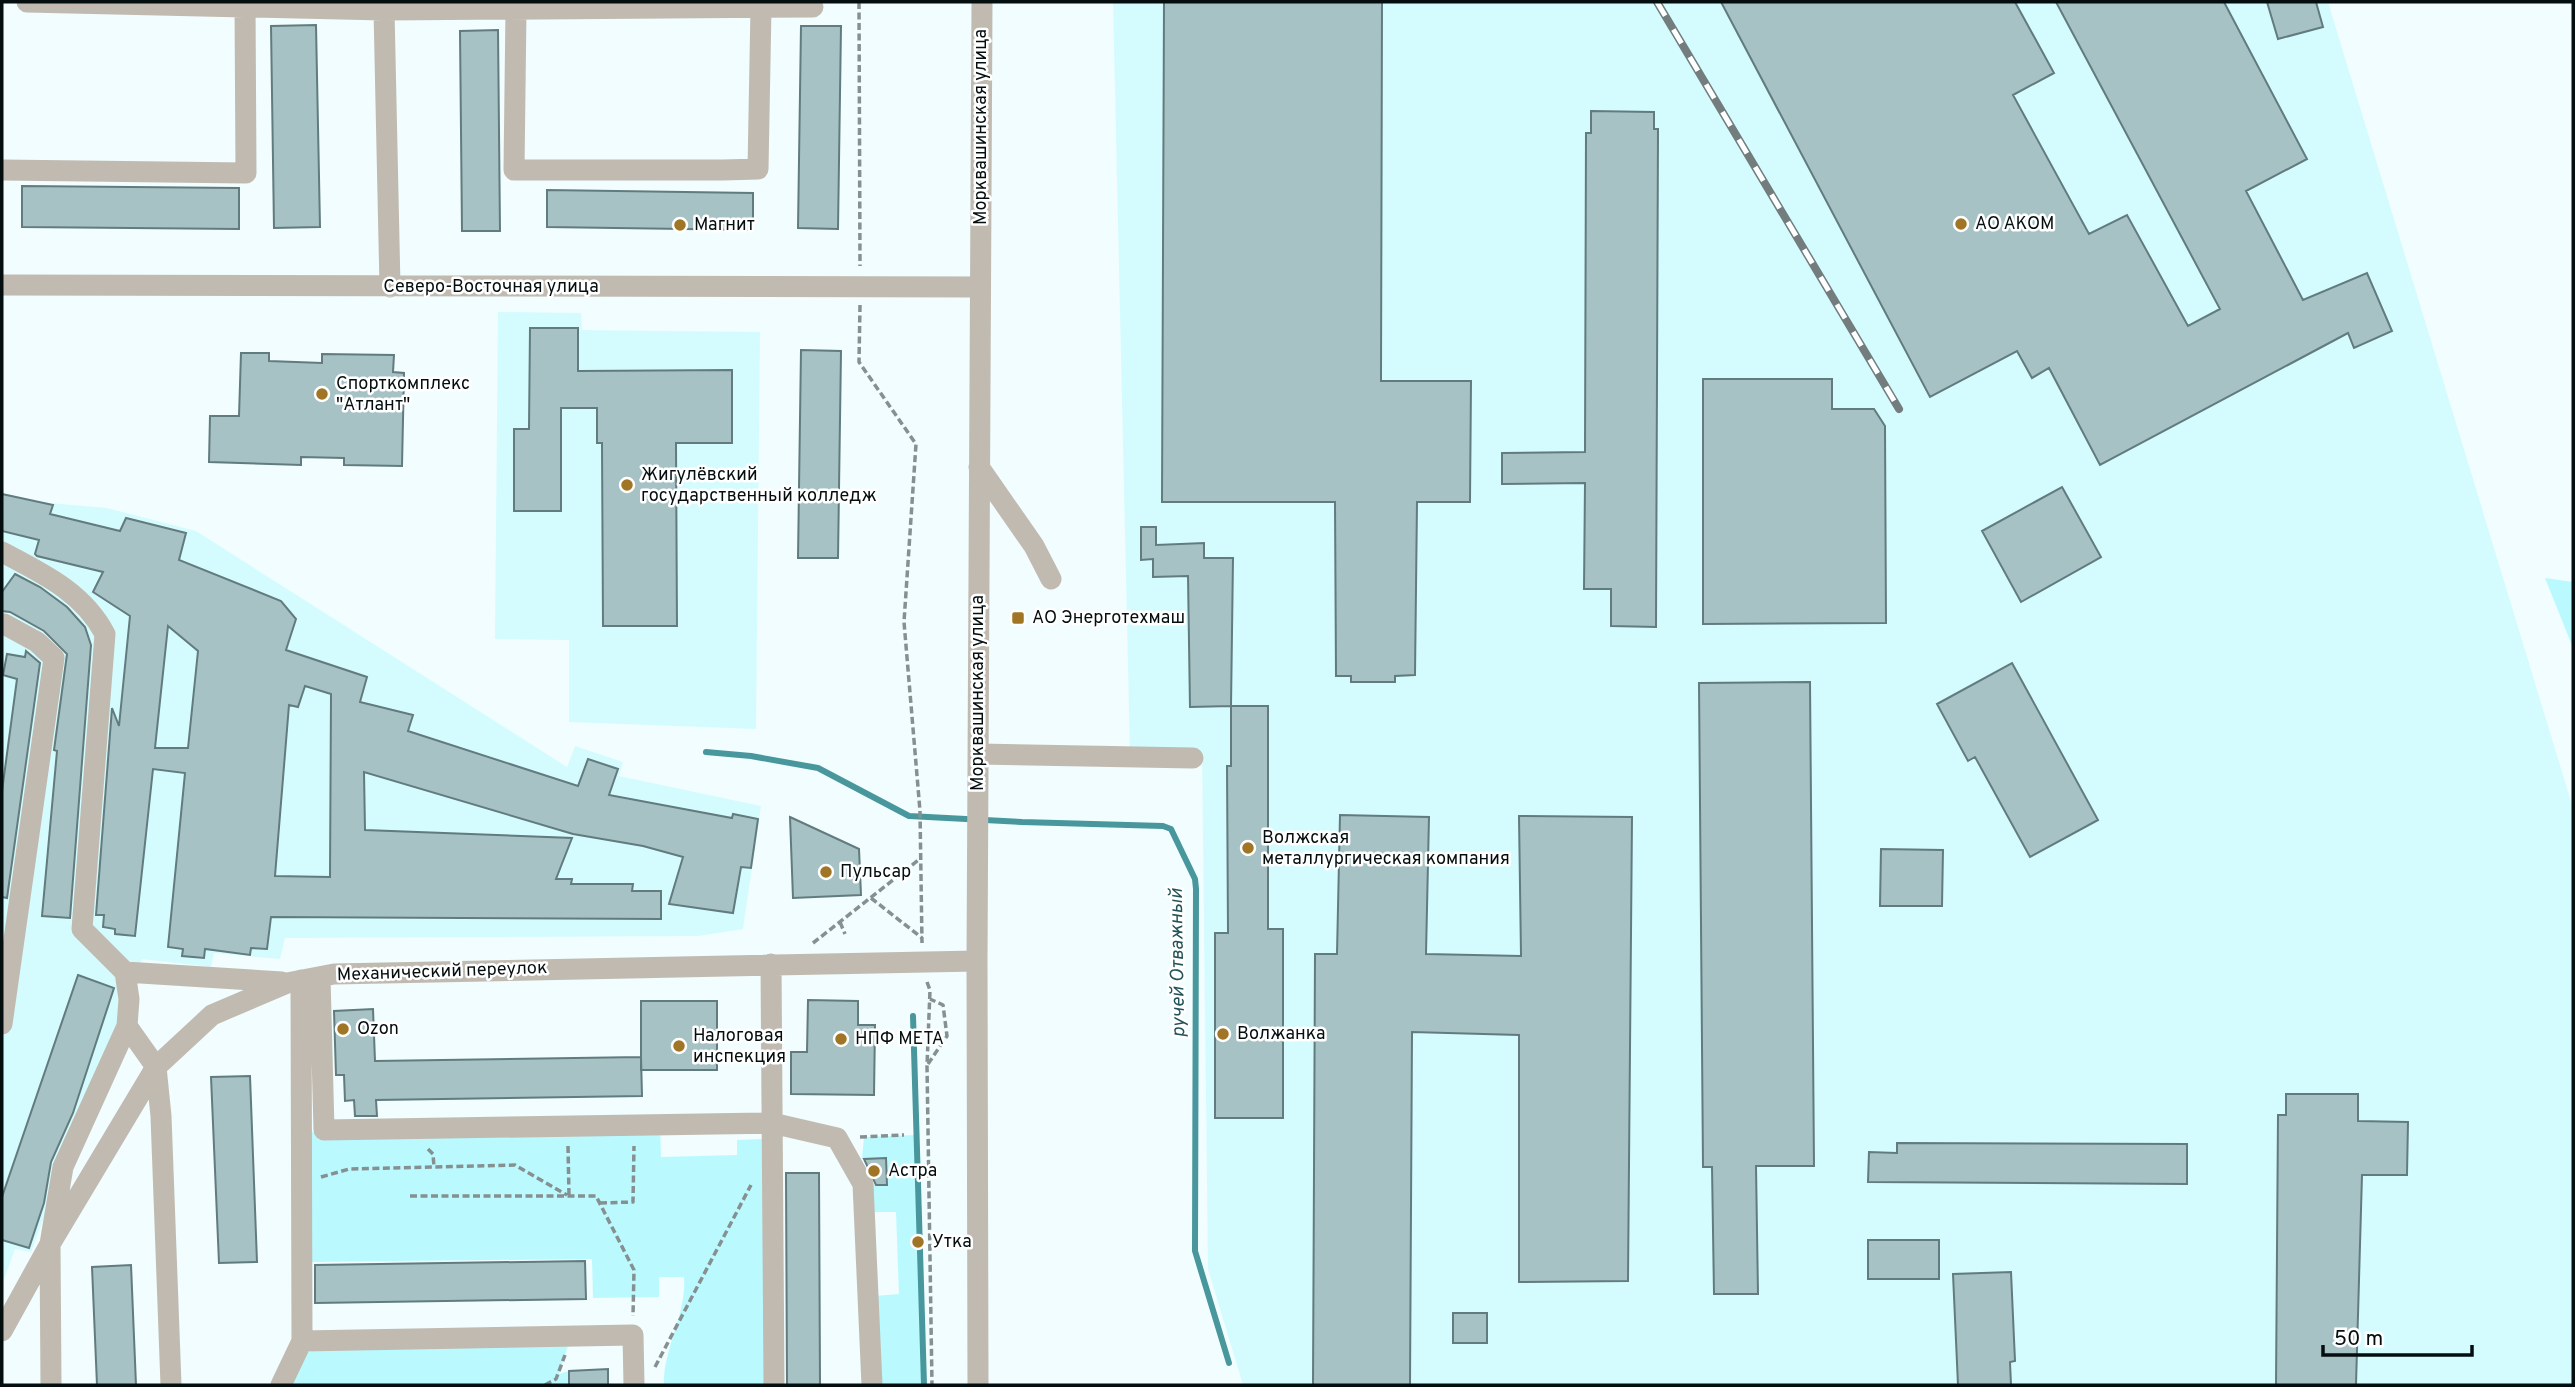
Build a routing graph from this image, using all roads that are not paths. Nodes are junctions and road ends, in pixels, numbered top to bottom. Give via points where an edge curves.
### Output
1 (27, 2) edge
2 (982, 2) edge
3 (245, 4) edge
4 (599, 5) edge
5 (707, 5) edge
6 (761, 7) junction
7 (813, 7) dead end
8 (516, 9) junction
9 (384, 10) junction
10 (2, 170) edge
11 (2, 285) edge
12 (390, 287) junction
13 (980, 287) junction
14 (979, 467) junction
15 (2, 552) edge
16 (1051, 579) dead end
17 (4, 624) dead end
18 (978, 754) junction
19 (1193, 758) dead end
20 (977, 961) junction
21 (779, 964) junction
22 (125, 972) junction
23 (303, 980) junction
24 (2, 1024) edge
25 (127, 1026) junction
26 (156, 1067) junction
27 (772, 1123) junction
28 (50, 1244) junction
29 (2, 1331) edge
30 (302, 1340) junction
31 (643, 1379) edge
32 (51, 1385) edge
33 (171, 1385) edge
34 (281, 1385) edge
35 (774, 1385) edge
36 (872, 1385) edge
37 (978, 1385) edge

1 - 3 street
2 - 13 street, Морквашинская улица
3 - 9 street
3 - 10 street via 246,173
4 - 5 street
4 - 8 street
5 - 6 street
6 - 7 street
6 - 8 street via 758,169 723,170 514,170
8 - 9 street
9 - 12 street
11 - 12 street, Северо-Восточная улица
12 - 13 street, Северо-Восточная улица
13 - 14 street, Морквашинская улица
14 - 16 street via 1034,546
14 - 18 street, Морквашинская улица
15 - 22 street via 60,583 97,618 106,634 82,929
17 - 24 street via 54,657
18 - 19 street
18 - 20 street, Морквашинская улица
20 - 21 street, Механический переулок
20 - 37 street, Морквашинская улица
21 - 23 street, Механический переулок via 334,974
21 - 27 street
22 - 23 street
22 - 25 street via 130,999
23 - 26 street, Механический переулок via 212,1015
23 - 27 street via 324,1130
23 - 30 street
25 - 26 street
25 - 28 street via 63,1167
26 - 28 street, Механический переулок
26 - 33 street
27 - 35 street
27 - 36 street via 837,1138 863,1184
28 - 29 street, Механический переулок
28 - 32 street
30 - 31 street via 633,1335
30 - 34 street

